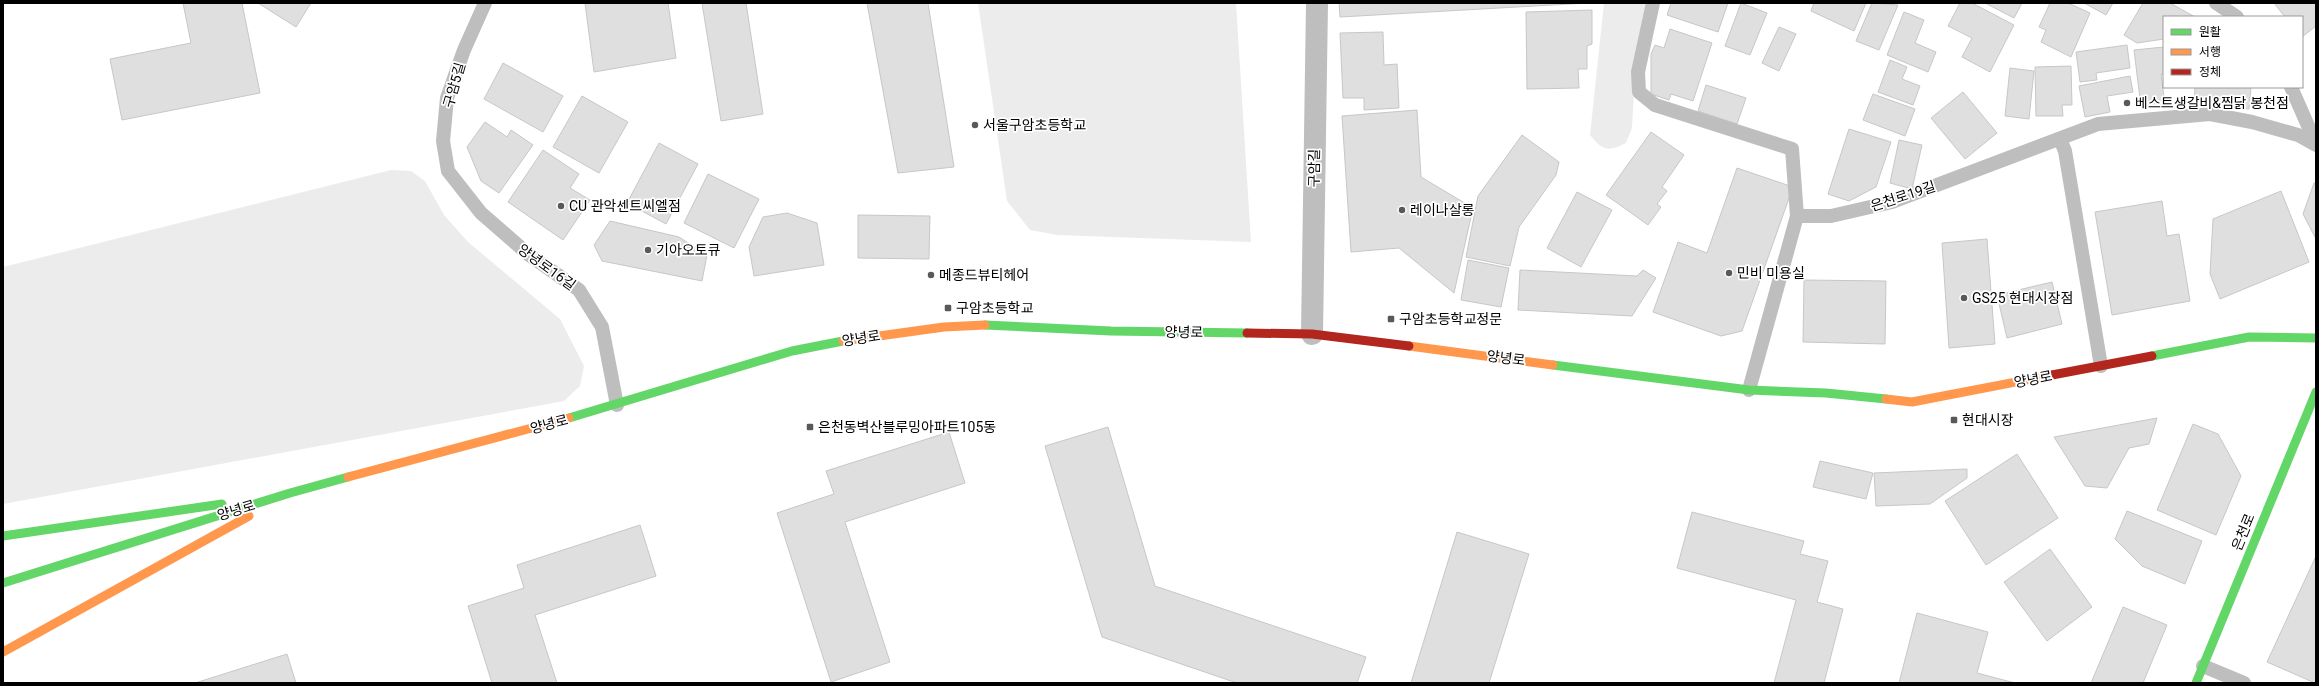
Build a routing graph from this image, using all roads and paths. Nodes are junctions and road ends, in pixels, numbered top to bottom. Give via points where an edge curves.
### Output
1 (485, 3) edge
2 (1317, 3) edge
3 (1653, 3) edge
4 (2216, 3) edge
5 (2236, 16) edge
6 (2291, 88) edge
7 (2060, 139) junction
8 (2314, 143) edge
9 (448, 171) joint
10 (1797, 216) junction
11 (1312, 334) junction
12 (2316, 338) edge
13 (2101, 366) junction
14 (1749, 390) junction
15 (2316, 392) edge
16 (617, 406) junction
17 (290, 493) junction
18 (3, 536) edge
19 (3, 583) edge
20 (3, 652) edge
21 (2203, 666) junction
22 (2196, 683) edge
23 (2244, 683) edge

1 - 9 lane, 구암5길 via 464,50 447,98 443,141
2 - 11 street, 구암길
3 - 10 lane via 1638,72 1640,92 1655,105 1792,149
4 - 5 lane
6 - 8 lane
7 - 8 lane, 은천로19길 via 2098,124 2210,114 2252,122 2298,135
7 - 10 lane, 은천로19길 via 1892,202 1831,216
7 - 13 lane via 2065,151
9 - 16 lane, 양녕로16길 via 480,214 528,254 579,290 602,327
10 - 14 lane
11 - 14 main road, 양녕로
11 - 16 main road, 양녕로 via 1111,331 996,325 944,327 856,338 792,351
12 - 13 main road, 양녕로 via 2249,337
13 - 14 main road, 양녕로 via 1912,402 1826,393
15 - 21 main road, 은천로
16 - 17 main road, 양녕로
17 - 18 main road
17 - 19 main road, 양녕로
17 - 20 main road
21 - 22 main road, 은천로
21 - 23 lane

